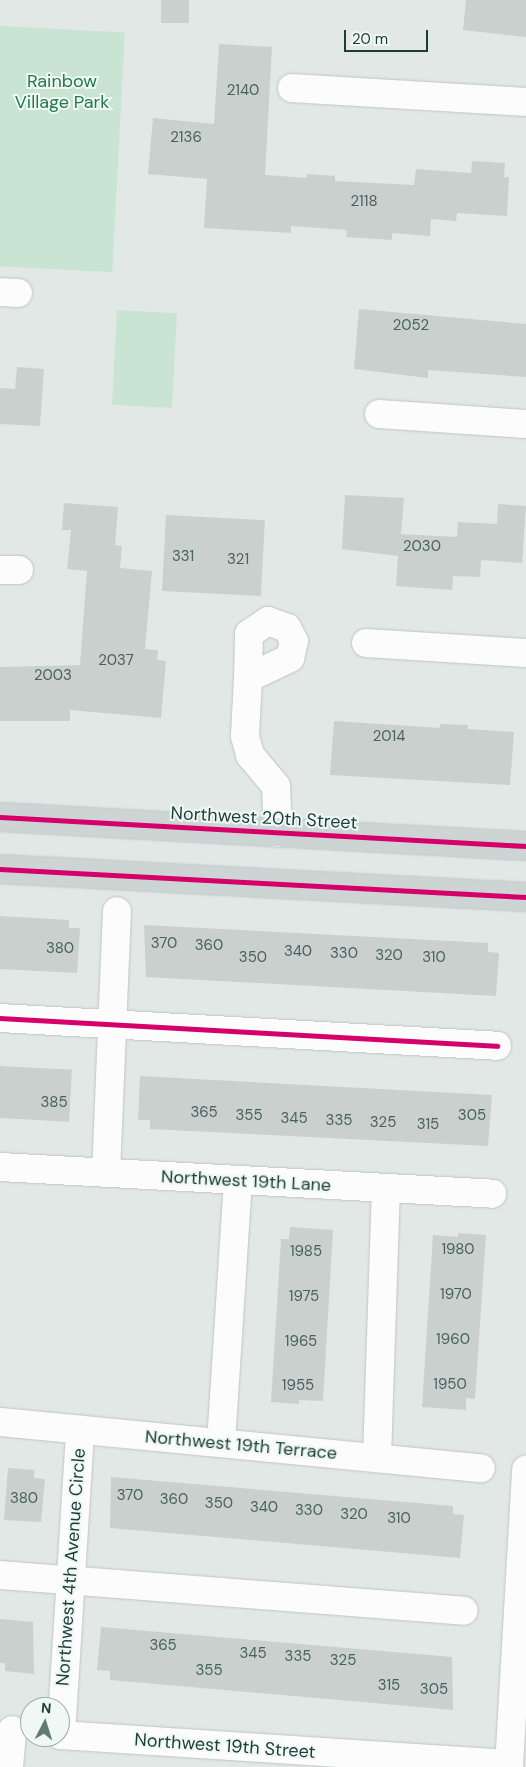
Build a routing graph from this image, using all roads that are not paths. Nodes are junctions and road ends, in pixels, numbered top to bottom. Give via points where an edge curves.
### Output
1 (292, 88) dead end
2 (526, 102) edge
3 (379, 414) dead end
4 (526, 424) edge
5 (366, 643) dead end
6 (526, 653) edge
7 (248, 678) dead end
8 (0, 817) edge
9 (278, 833) junction
10 (526, 846) edge
11 (0, 869) edge
12 (526, 897) edge
13 (117, 911) dead end
14 (0, 1018) edge
15 (112, 1024) junction
16 (497, 1046) dead end
17 (0, 1168) edge
18 (106, 1173) junction
19 (238, 1180) junction
20 (386, 1188) junction
21 (492, 1194) dead end
22 (0, 1422) edge
23 (80, 1430) junction
24 (221, 1443) junction
25 (377, 1458) junction
26 (481, 1468) dead end
27 (526, 1469) edge
28 (0, 1575) edge
29 (70, 1582) junction
30 (464, 1611) dead end
31 (62, 1697) edge
32 (14, 1730) edge
33 (518, 1730) edge
34 (70, 1736) edge
35 (509, 1766) edge
36 (9, 1767) edge

1 - 2 street
3 - 4 street
5 - 6 street
7 - 9 street via 245,736 250,755 276,786
8 - 9 main road, Northwest 20th Street
9 - 10 main road, Northwest 20th Street
11 - 12 main road
13 - 15 street
14 - 15 street
15 - 16 street
15 - 18 street
17 - 18 street, Northwest 19th Lane
18 - 19 street, Northwest 19th Lane
19 - 20 street, Northwest 19th Lane
19 - 24 street
20 - 21 street, Northwest 19th Lane
20 - 25 street
22 - 23 street, Northwest 19th Terrace
23 - 24 street, Northwest 19th Terrace
23 - 29 street, Northwest 4th Avenue Circle
24 - 25 street, Northwest 19th Terrace
25 - 26 street, Northwest 19th Terrace
27 - 33 street
28 - 29 street
29 - 30 street
29 - 31 street, Northwest 4th Avenue Circle
32 - 36 street
33 - 35 street
34 - 35 street, Northwest 19th Street

